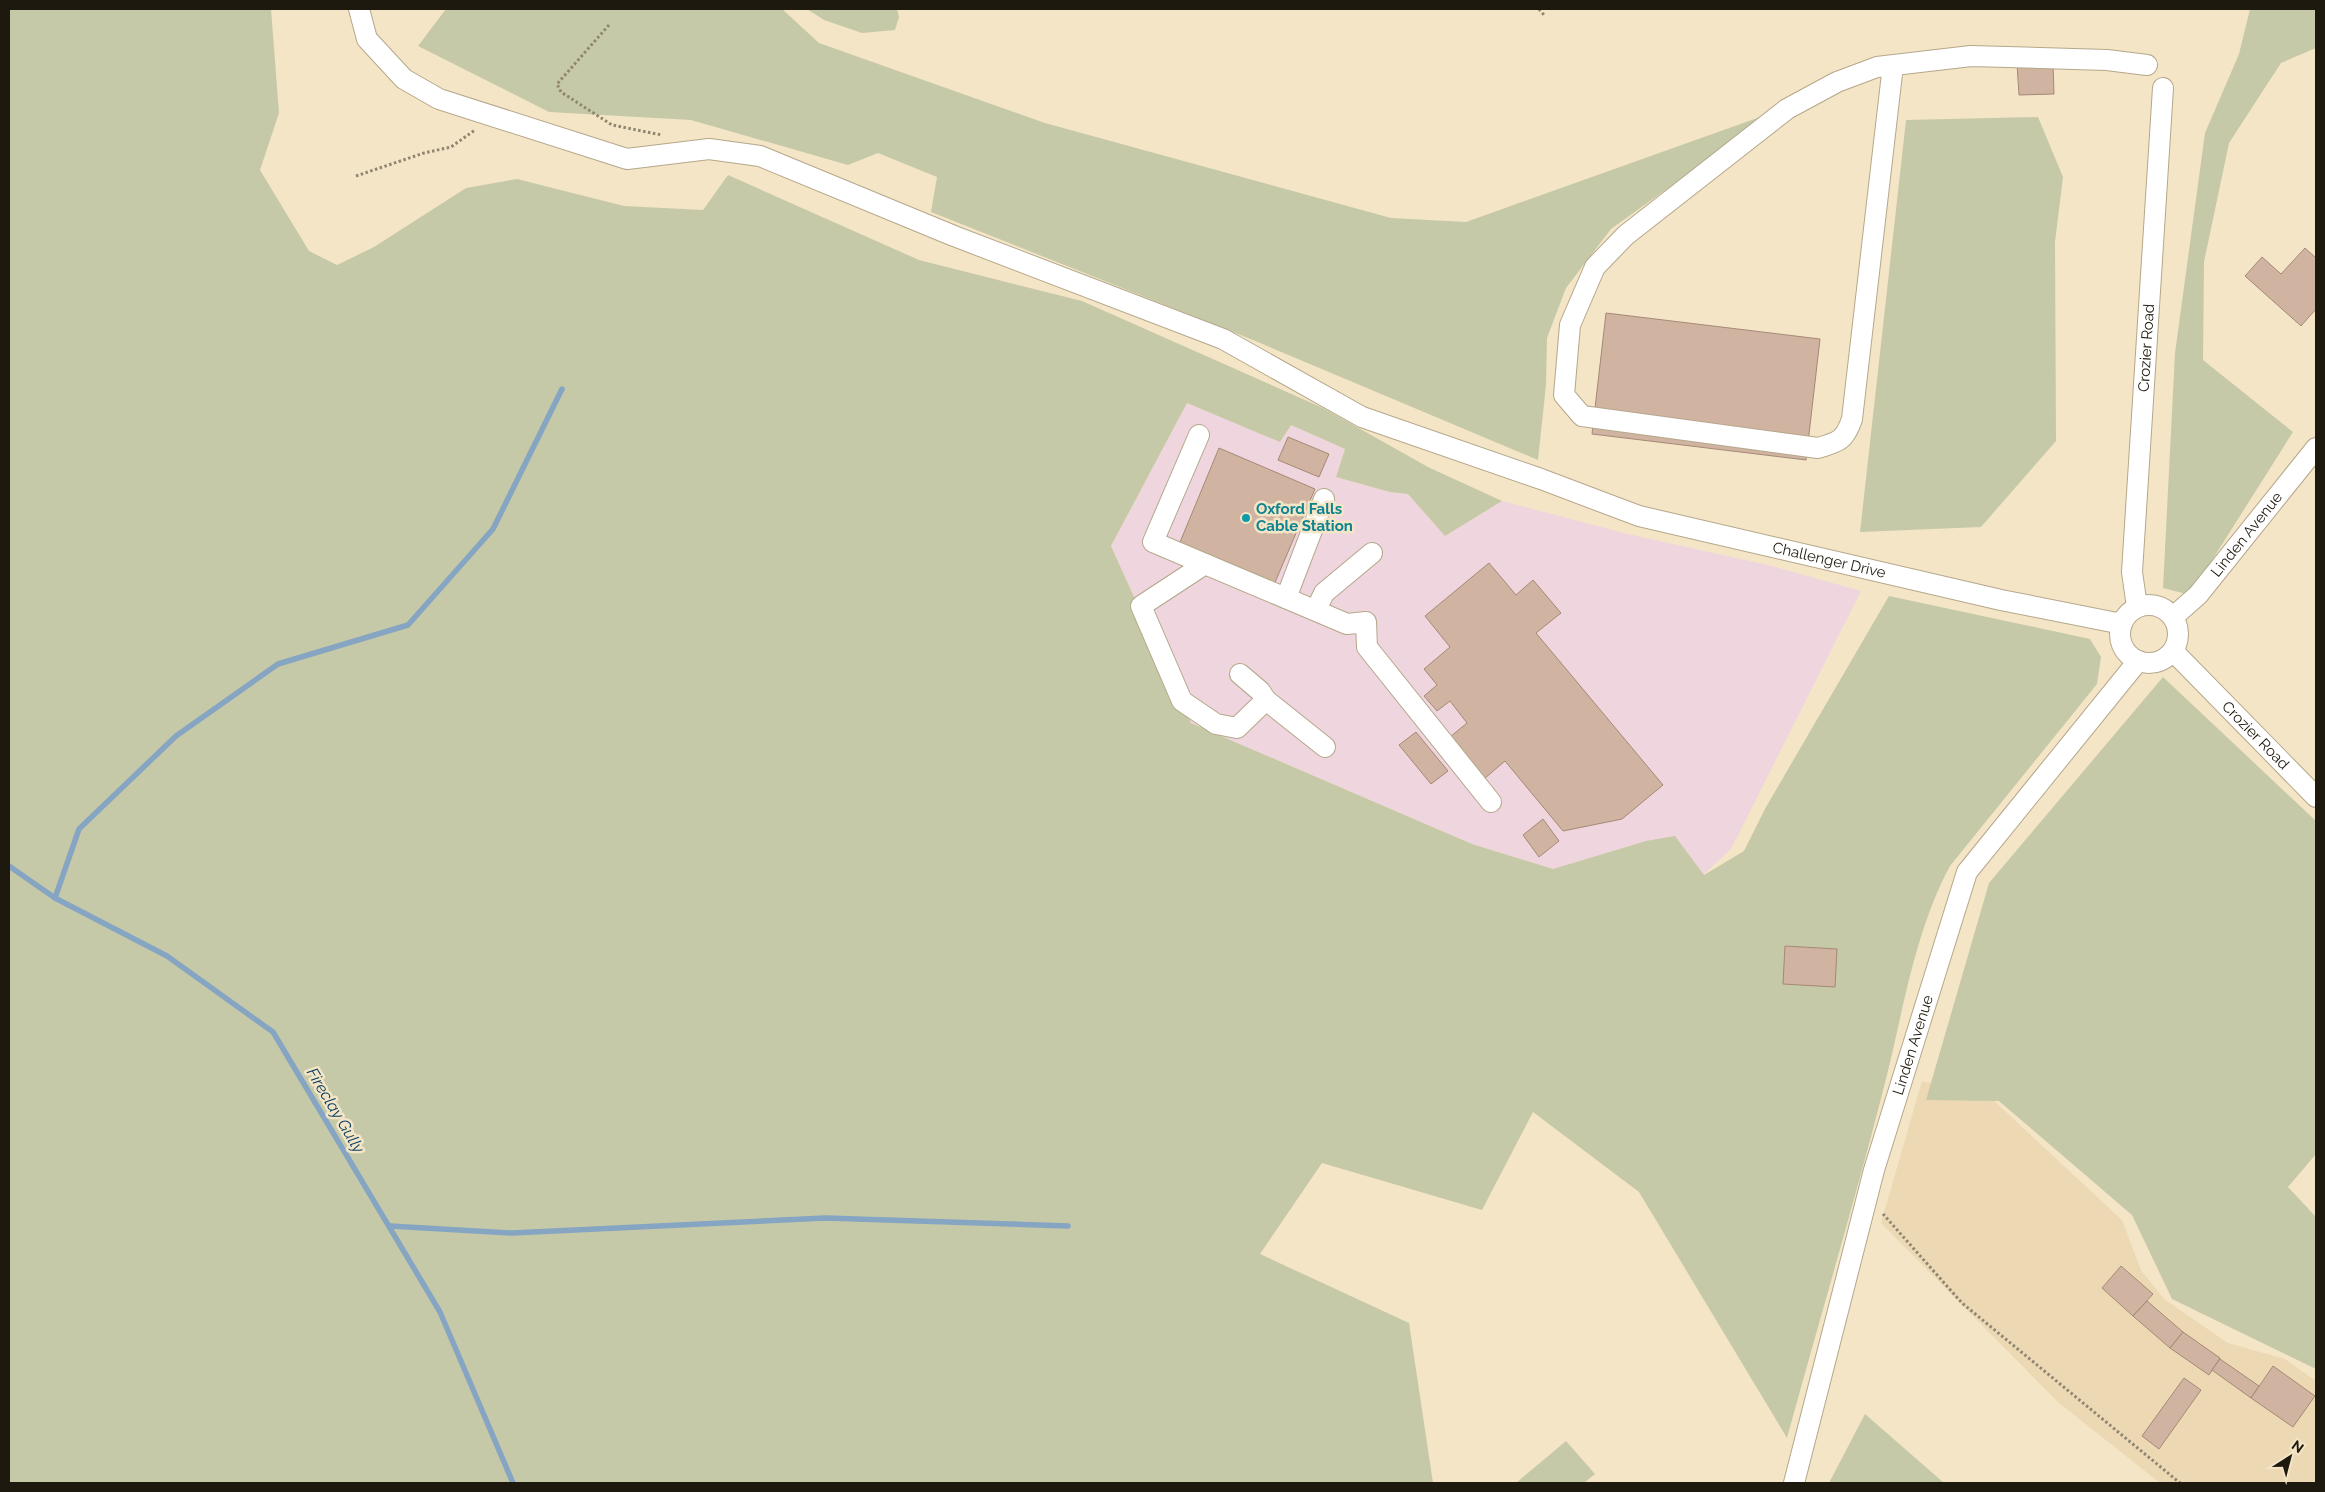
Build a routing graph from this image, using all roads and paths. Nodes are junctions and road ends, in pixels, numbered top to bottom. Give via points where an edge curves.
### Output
1 (359, 9) edge
2 (1539, 9) edge
3 (1544, 15) dead end
4 (609, 25) dead end
5 (1893, 65) junction
6 (2147, 65) dead end
7 (2163, 88) dead end
8 (488, 115) junction
9 (664, 135) dead end
10 (356, 176) dead end
11 (1199, 435) dead end
12 (2316, 448) edge
13 (1324, 500) dead end
14 (1372, 553) dead end
15 (1205, 564) junction
16 (1286, 598) junction
17 (2137, 607) junction
18 (1316, 610) junction
19 (2173, 617) junction
20 (2122, 624) junction
21 (2173, 651) junction
22 (2138, 661) junction
23 (1240, 674) dead end
24 (1266, 700) junction
25 (1326, 746) dead end
26 (2316, 797) edge
27 (1491, 802) dead end
28 (1868, 1196) junction
29 (1794, 1483) edge
30 (2180, 1483) edge

1 - 8 street, Challenger Drive via 368,38 404,79 439,99
2 - 3 path
4 - 9 path via 557,84 561,92 612,125
5 - 5 street via 1848,433 1838,442 1818,448 1582,416 1564,395 1570,325 1595,267 1626,235 1787,109 1836,82 1877,67
5 - 6 street via 1971,56 2107,60
7 - 17 street, Crozier Road via 2132,572
8 - 10 path via 470,135 451,148 424,153
8 - 20 street, Challenger Drive via 627,159 709,149 760,156 954,236 1223,340 1362,416 1639,516 2000,600
11 - 15 street via 1153,542
12 - 19 street, Linden Avenue via 2198,595
13 - 16 street
14 - 18 street via 1324,593
15 - 16 street
15 - 24 street via 1141,606 1182,701 1216,724 1237,728
16 - 18 street
17 - 19 street via 2150,604 2163,608
17 - 20 street
18 - 27 street via 1347,624 1366,622 1367,647
19 - 21 street via 2178,628 2178,640
20 - 22 street via 2120,639 2126,652
21 - 22 street via 2163,660 2151,663
21 - 26 street, Crozier Road
22 - 28 street, Linden Avenue via 1967,872
23 - 24 street
24 - 25 street
28 - 29 street, Linden Avenue
28 - 30 path via 1962,1303

